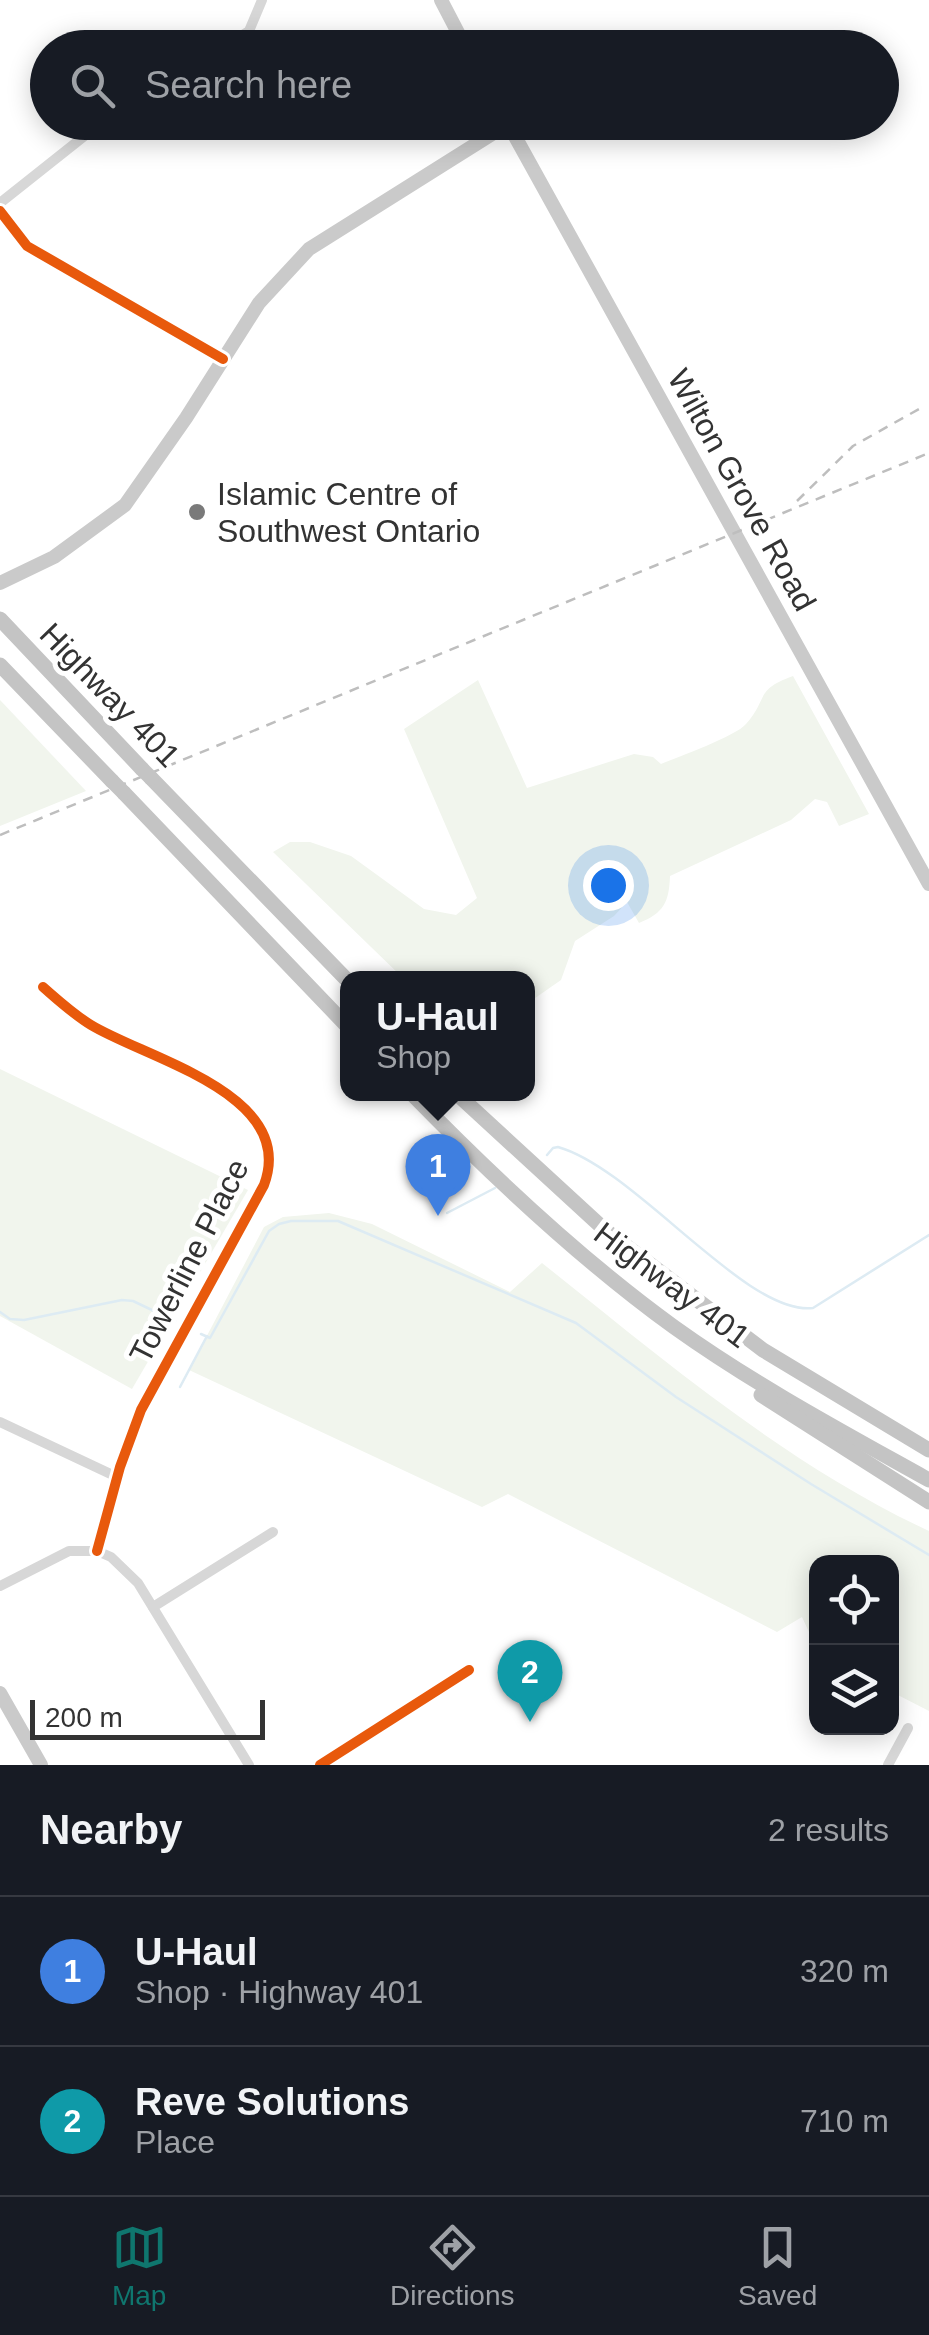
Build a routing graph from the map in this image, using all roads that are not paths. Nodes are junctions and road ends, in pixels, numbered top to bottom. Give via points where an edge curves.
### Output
1 (262, 0) edge
2 (440, 0) edge
3 (249, 30) edge
4 (456, 30) edge
5 (79, 140) edge
6 (483, 140) edge
7 (517, 140) edge
8 (0, 202) edge
9 (0, 211) edge
10 (223, 360) junction
11 (0, 583) edge
12 (0, 619) edge
13 (0, 665) edge
14 (929, 884) edge
15 (340, 973) edge
16 (42, 987) dead end
17 (340, 1019) edge
18 (419, 1101) edge
19 (465, 1101) edge
20 (734, 1367) junction
21 (0, 1422) edge
22 (902, 1434) junction
23 (929, 1440) edge
24 (929, 1450) edge
25 (117, 1477) junction
26 (929, 1480) edge
27 (929, 1502) edge
28 (273, 1532) dead end
29 (96, 1551) junction
30 (0, 1586) edge
31 (153, 1607) junction
32 (469, 1670) dead end
33 (0, 1692) edge
34 (908, 1728) dead end
35 (41, 1765) edge
36 (249, 1765) edge
37 (320, 1765) edge
38 (888, 1765) edge

1 - 3 street
2 - 4 main road
5 - 8 street
6 - 10 main road via 309,249 259,302
7 - 14 main road, Wilton Grove Road
9 - 10 street via 28,246
10 - 11 main road via 125,504 54,557
12 - 15 highway, Highway 401
13 - 17 highway, Highway 401
16 - 25 street, Towerline Place via 92,1026 235,1098 256,1118 268,1148 264,1185 142,1410
18 - 20 highway, Highway 401 via 578,1250
19 - 22 highway, Highway 401 via 605,1230 763,1350
20 - 26 highway, Highway 401
20 - 27 highway via 760,1394
21 - 25 street
22 - 23 highway
22 - 24 highway, Highway 401
25 - 29 street, Towerline Place
28 - 31 street
29 - 30 street via 60,1554
29 - 31 street via 122,1566
31 - 36 street
32 - 37 street
33 - 35 main road
34 - 38 street

